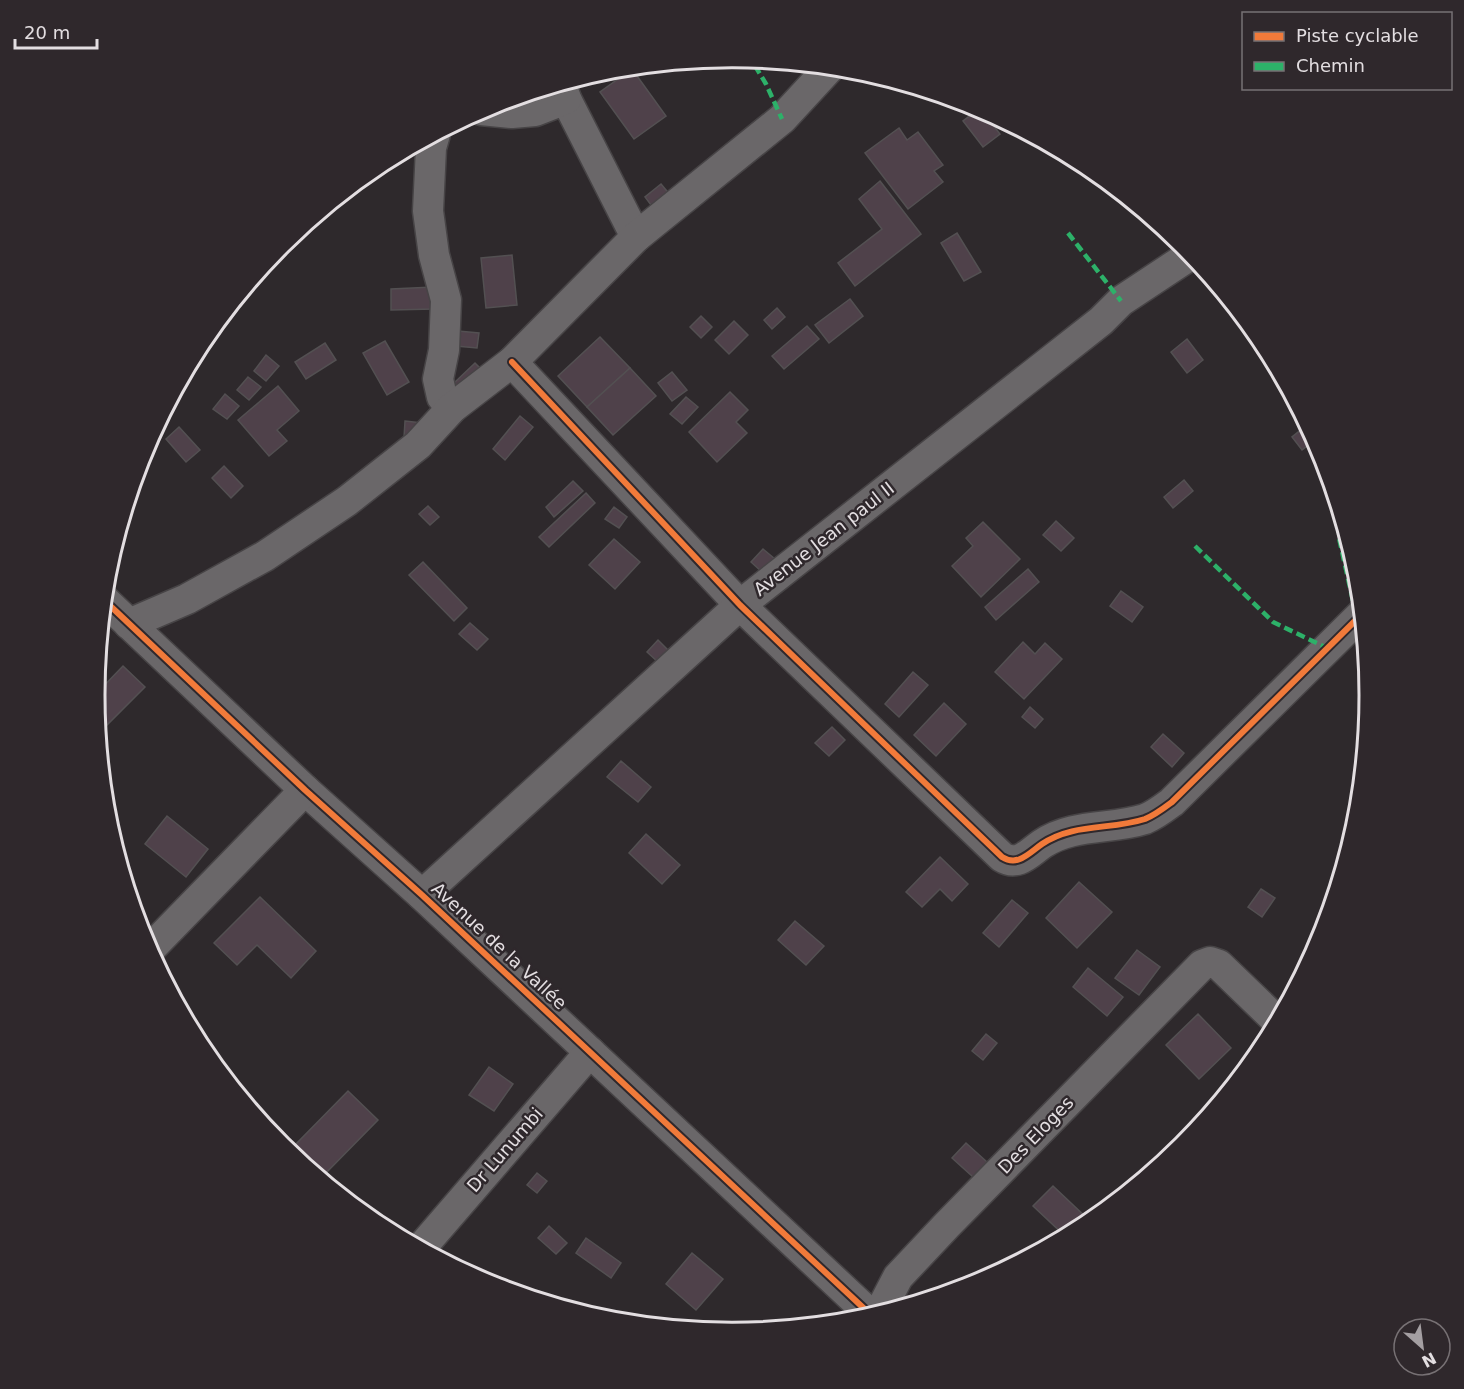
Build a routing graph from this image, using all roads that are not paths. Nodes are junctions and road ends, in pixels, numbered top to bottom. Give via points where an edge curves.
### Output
1 (823, 75) edge
2 (563, 91) edge
3 (500, 112) edge
4 (432, 145) edge
5 (636, 237) junction
6 (1183, 260) edge
7 (512, 362) junction
8 (452, 408) junction
9 (740, 605) junction
10 (111, 607) edge
11 (1355, 621) edge
12 (129, 624) junction
13 (305, 790) junction
14 (422, 895) junction
15 (157, 942) edge
16 (1271, 1015) edge
17 (590, 1052) junction
18 (427, 1242) edge
19 (885, 1302) edge
20 (863, 1307) edge

1 - 5 street via 782,119
2 - 3 street via 535,111
2 - 5 street
4 - 8 street via 428,211 446,300 444,350 438,379 442,397
5 - 7 street
6 - 9 street, Avenue Jean paul II via 1121,301 1092,328
7 - 8 street
7 - 9 street
8 - 12 street via 418,445 347,501 265,556
9 - 11 street via 1002,857 1012,861 1066,833 1154,815 1172,802
9 - 14 street, Avenue Jean paul II
10 - 12 street, Avenue de la Vallée
12 - 13 street, Avenue de la Vallée
13 - 14 street, Avenue de la Vallée
13 - 15 street
14 - 17 street, Avenue de la Vallée
16 - 19 street, Des Eloges via 1218,965 1210,962 1202,966 898,1277
17 - 18 street, Dr Lunumbi
17 - 20 street, Avenue de la Vallée

